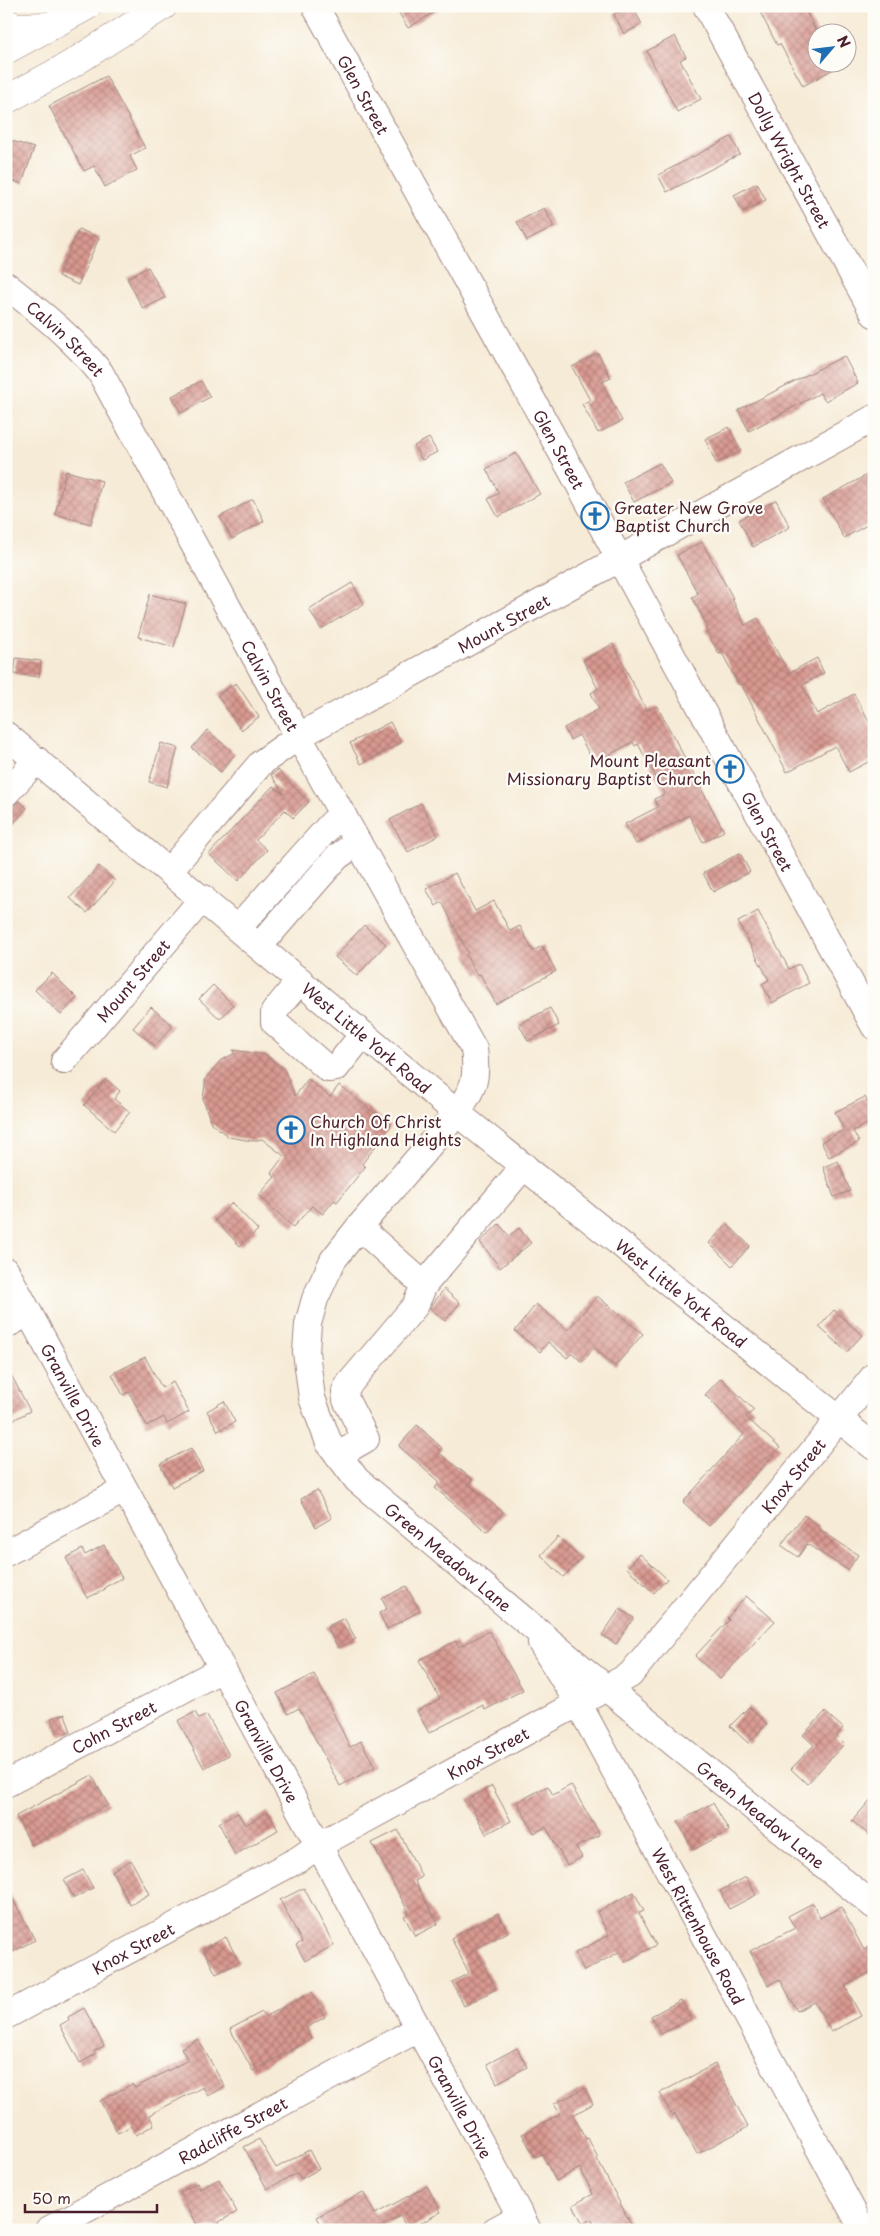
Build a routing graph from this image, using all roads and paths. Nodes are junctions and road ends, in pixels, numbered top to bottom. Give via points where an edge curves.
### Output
1 (87, 6) edge
2 (164, 6) edge
3 (315, 6) edge
4 (706, 6) edge
5 (6, 22) edge
6 (51, 26) junction
7 (6, 50) edge
8 (6, 100) edge
9 (6, 285) edge
10 (874, 314) edge
11 (874, 418) edge
12 (619, 560) junction
13 (6, 734) edge
14 (299, 736) junction
15 (37, 760) junction
16 (6, 793) edge
17 (343, 815) junction
18 (358, 842) junction
19 (169, 871) junction
20 (202, 898) junction
21 (238, 928) junction
22 (259, 946) junction
23 (300, 980) junction
24 (874, 1026) edge
25 (363, 1034) junction
26 (64, 1061) dead end
27 (457, 1113) junction
28 (524, 1166) junction
29 (359, 1227) junction
30 (6, 1271) edge
31 (424, 1285) junction
32 (30, 1314) junction
33 (6, 1325) edge
34 (874, 1376) edge
35 (840, 1418) junction
36 (874, 1448) edge
37 (338, 1455) junction
38 (124, 1490) junction
39 (6, 1553) edge
40 (529, 1624) junction
41 (222, 1669) junction
42 (606, 1688) junction
43 (578, 1703) junction
44 (6, 1784) edge
45 (319, 1845) junction
46 (874, 1906) edge
47 (6, 2016) edge
48 (418, 2029) junction
49 (525, 2223) edge
50 (48, 2230) edge
51 (495, 2230) edge
52 (863, 2230) edge

1 - 6 main road
2 - 8 main road via 70,65
3 - 12 street, Glen Street
4 - 10 street, Dolly Wright Street
5 - 6 main road via 15,27
6 - 7 main road
9 - 14 street, Calvin Street via 81,348 100,372
11 - 12 street, Mount Street
12 - 14 street, Mount Street
12 - 24 street, Glen Street
13 - 15 street, West Little York Road
14 - 17 street, Calvin Street
14 - 19 street, Mount Street via 261,763
15 - 16 street
15 - 19 street, West Little York Road
17 - 18 street, Calvin Street
17 - 21 street
18 - 22 street via 337,856
18 - 27 street, Calvin Street via 474,1049 477,1072 471,1092
19 - 20 street, West Little York Road
20 - 21 street, West Little York Road
20 - 26 street, Mount Street
21 - 22 street, West Little York Road
22 - 23 street, West Little York Road
23 - 25 street, West Little York Road
23 - 25 street via 274,1012 274,1022 328,1069 336,1068
25 - 27 street, West Little York Road
27 - 28 street, West Little York Road
27 - 29 street, Green Meadow Lane
28 - 31 street
28 - 35 street, West Little York Road
29 - 31 street
29 - 37 street, Green Meadow Lane via 333,1260 315,1299 308,1324 306,1352 312,1398 329,1443
30 - 32 street, Granville Drive
31 - 37 street via 415,1306 345,1391 346,1400 366,1439
32 - 33 street
32 - 38 street, Granville Drive
34 - 35 street, Knox Street
35 - 36 street, West Little York Road
35 - 42 street, Knox Street via 630,1675
37 - 40 street, Green Meadow Lane via 357,1480
38 - 39 street
38 - 41 street, Granville Drive
40 - 42 street, Green Meadow Lane
40 - 43 street, West Rittenhouse Road
41 - 44 street, Cohn Street
41 - 45 street, Granville Drive
42 - 43 street, Knox Street
42 - 46 street, Green Meadow Lane
43 - 45 street, Knox Street
43 - 52 street, West Rittenhouse Road
45 - 47 street, Knox Street via 299,1859
45 - 48 street, Granville Drive
48 - 49 street, Granville Drive
48 - 50 street, Radcliffe Street
49 - 51 street

